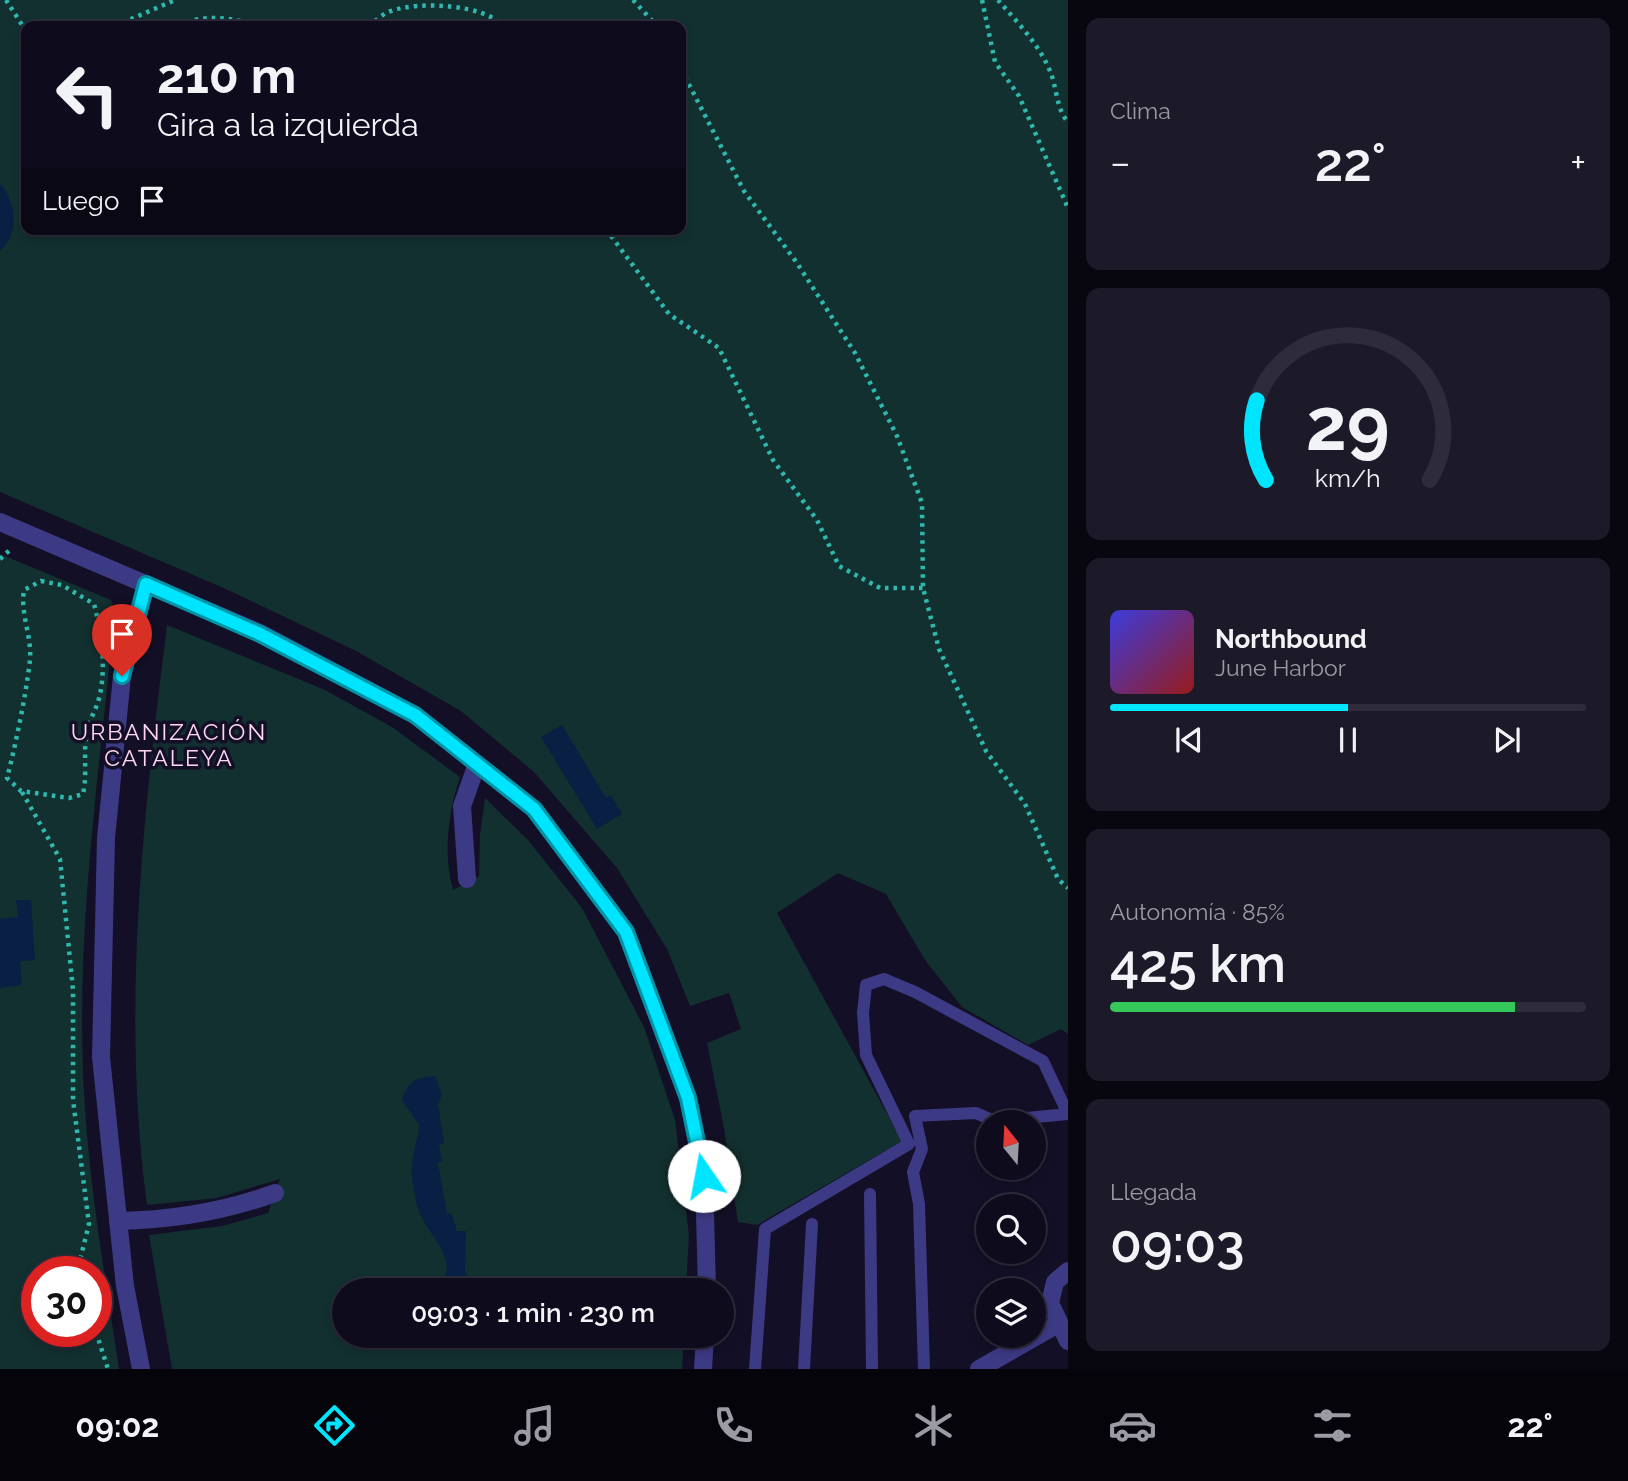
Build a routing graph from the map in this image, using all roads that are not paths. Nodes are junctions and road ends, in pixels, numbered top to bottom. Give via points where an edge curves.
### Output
1 (0, 522) edge
2 (146, 584) junction
3 (478, 764) junction
4 (467, 879) dead end
5 (275, 1193) dead end
6 (870, 1194) dead end
7 (118, 1221) junction
8 (811, 1224) dead end
9 (1068, 1271) edge
10 (707, 1278) edge
11 (1058, 1324) junction
12 (1068, 1341) edge
13 (705, 1348) edge
14 (141, 1369) edge
15 (704, 1369) edge
16 (755, 1369) edge
17 (804, 1369) edge
18 (872, 1369) edge
19 (924, 1369) edge
20 (979, 1369) edge

1 - 2 street
2 - 3 street via 260,634 415,715
2 - 7 street via 122,676 106,838 100,1057
3 - 4 street via 462,806
3 - 10 street via 534,809 626,932 688,1098 704,1176
5 - 7 street via 235,1208 172,1220
6 - 18 lane
7 - 14 street
8 - 17 lane
9 - 11 street via 1051,1292
11 - 12 street
11 - 20 street
13 - 15 street
16 - 19 lane via 765,1230 909,1144 866,1055 866,985 884,979 1043,1061 1068,1114 993,1121 976,1113 915,1116 922,1150 913,1172 919,1204

